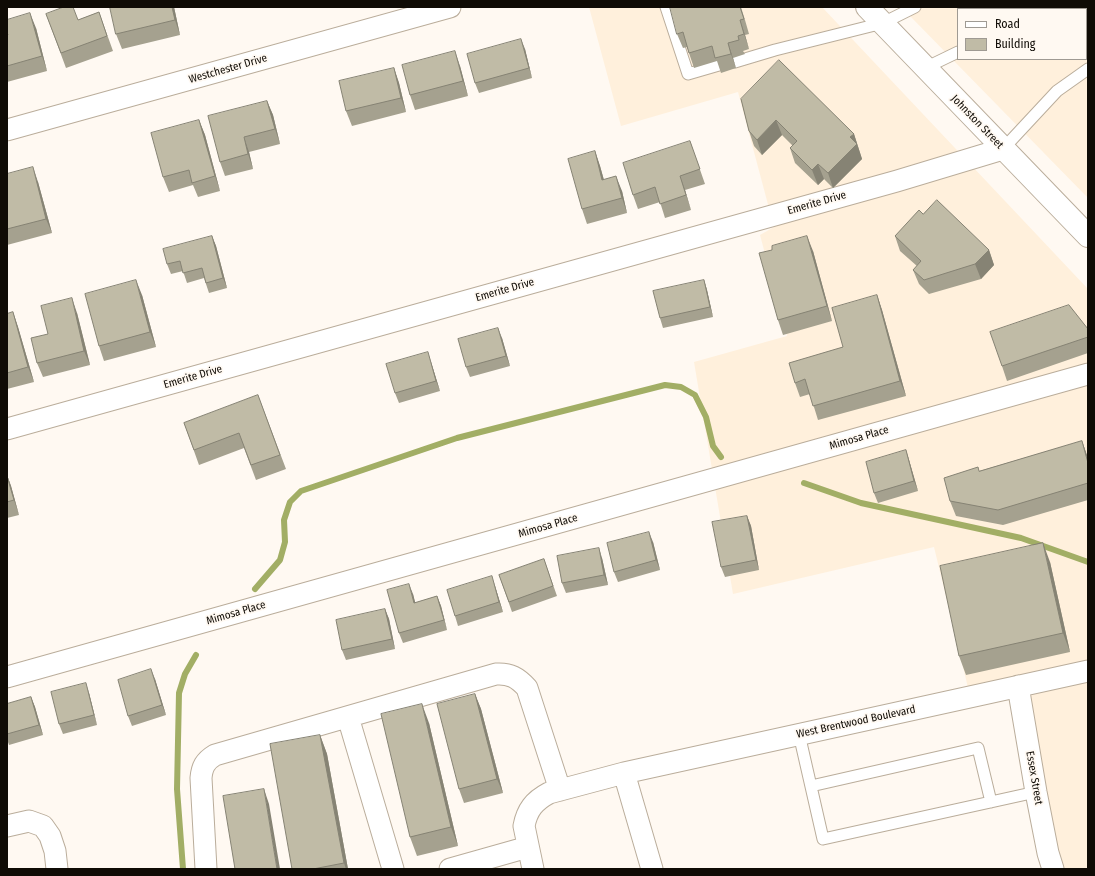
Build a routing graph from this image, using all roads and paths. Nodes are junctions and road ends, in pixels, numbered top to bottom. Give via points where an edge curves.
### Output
1 (450, 7) edge
2 (666, 7) edge
3 (867, 7) edge
4 (915, 7) edge
5 (883, 23) junction
6 (957, 52) edge
7 (735, 62) dead end
8 (719, 65) edge
9 (925, 68) junction
10 (1088, 69) edge
11 (7, 130) edge
12 (1003, 148) junction
13 (1088, 236) edge
14 (1088, 374) edge
15 (7, 429) edge
16 (1088, 671) edge
17 (7, 677) edge
18 (1018, 686) junction
19 (348, 717) junction
20 (798, 734) junction
21 (624, 773) junction
22 (811, 786) junction
23 (560, 790) junction
24 (1036, 792) junction
25 (991, 802) junction
26 (7, 826) edge
27 (528, 847) junction
28 (57, 869) edge
29 (206, 869) edge
30 (393, 869) edge
31 (450, 869) edge
32 (533, 869) edge
33 (652, 869) edge
34 (1053, 869) edge

1 - 11 street, Westchester Drive
2 - 8 lane via 688,74
3 - 5 main road, Johnston Street
4 - 5 lane
5 - 7 lane
5 - 9 main road, Johnston Street
6 - 9 lane
9 - 12 main road, Johnston Street
10 - 12 lane via 1057,91
12 - 13 main road, Johnston Street
12 - 15 street, Emerite Drive via 897,181
14 - 17 street, Mimosa Place
16 - 18 street, West Brentwood Boulevard
18 - 20 street, West Brentwood Boulevard
18 - 24 street, Essex Street
19 - 23 street via 496,674 514,676 527,688
19 - 29 street via 214,755 208,760 201,770 200,778
19 - 30 street
20 - 21 street, West Brentwood Boulevard
20 - 22 lane
21 - 23 street, West Brentwood Boulevard
21 - 33 street
22 - 25 lane via 978,748
22 - 25 lane via 823,840
23 - 27 street, West Brentwood Boulevard via 538,798 529,808 524,826
24 - 25 lane
24 - 34 street, Essex Street
26 - 28 street via 29,821 43,826 55,851
27 - 31 street
27 - 32 street, West Brentwood Boulevard

